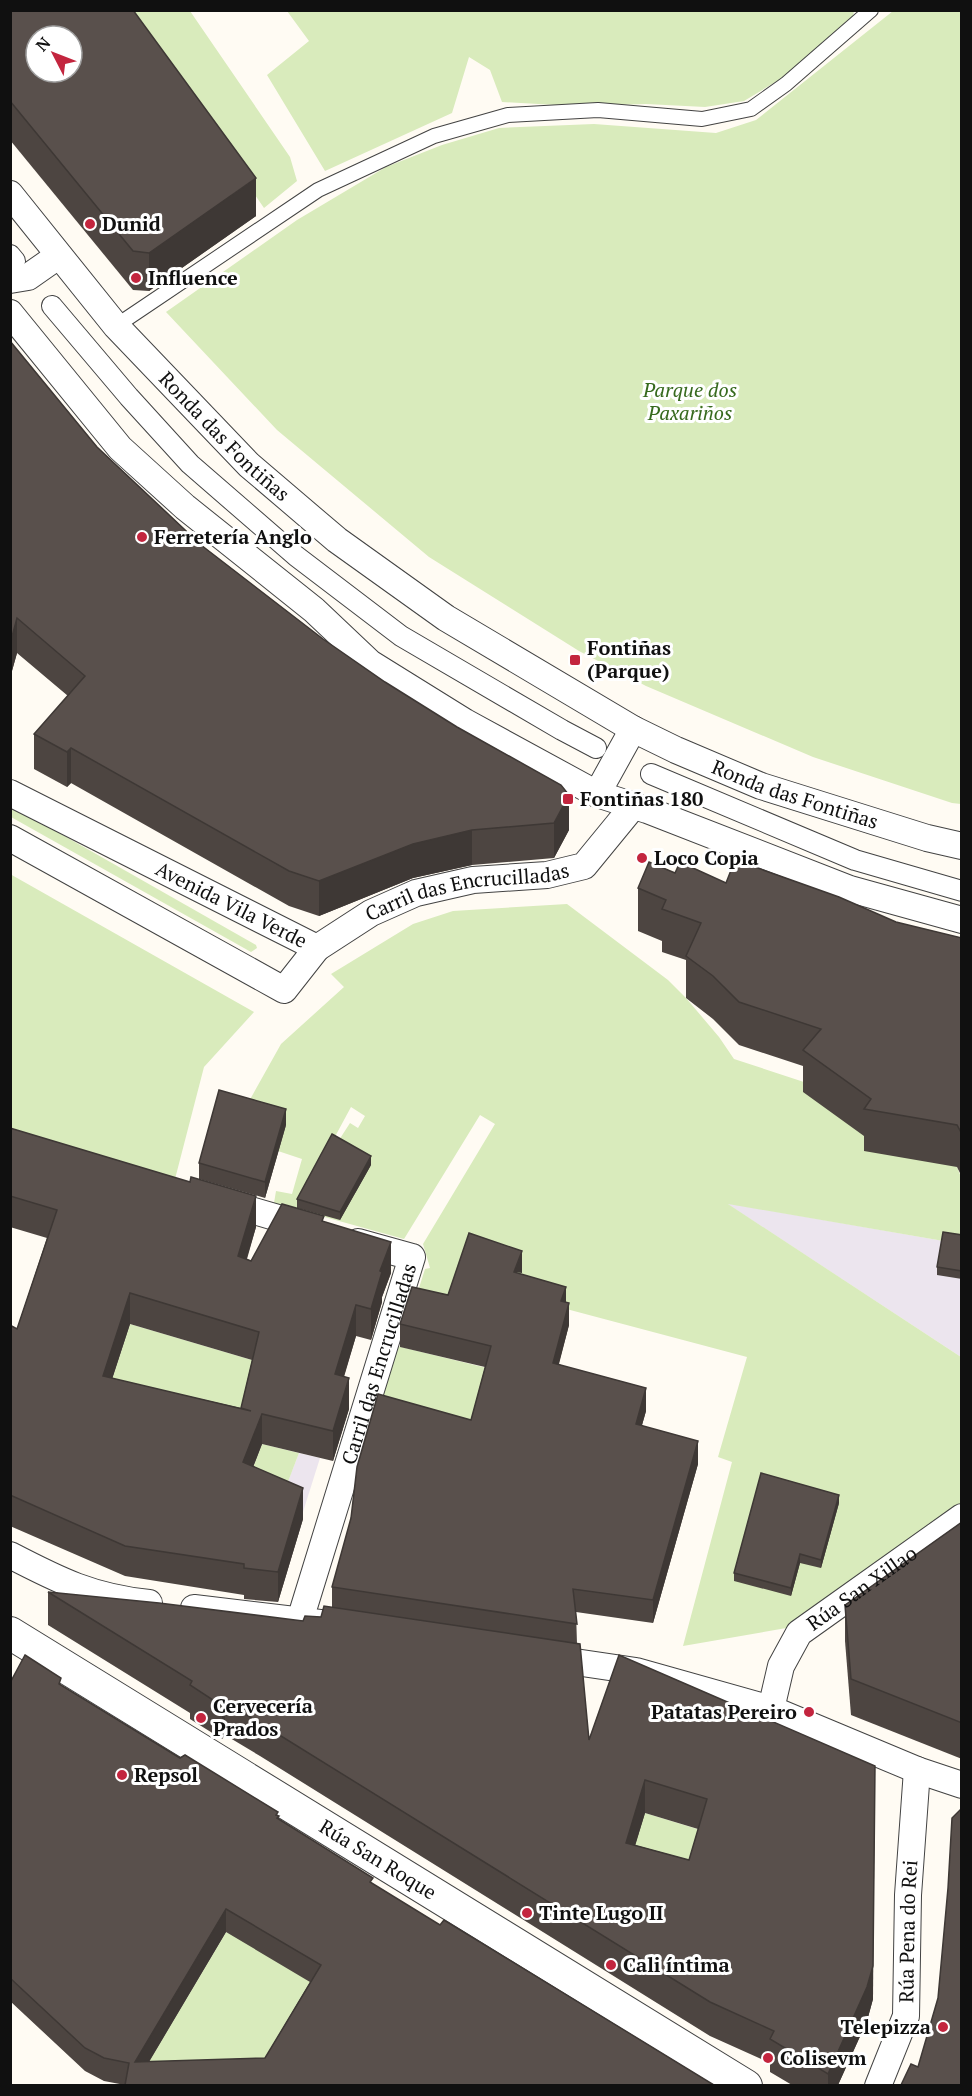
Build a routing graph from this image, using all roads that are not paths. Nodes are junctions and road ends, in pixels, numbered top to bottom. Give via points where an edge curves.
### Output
1 (871, 10) edge
2 (10, 194) edge
3 (58, 256) junction
4 (12, 265) edge
5 (52, 306) dead end
6 (10, 313) edge
7 (116, 326) junction
8 (633, 729) junction
9 (596, 748) dead end
10 (651, 774) dead end
11 (10, 793) edge
12 (597, 794) junction
13 (634, 806) junction
14 (10, 838) edge
15 (962, 846) edge
16 (962, 891) edge
17 (962, 920) edge
18 (317, 948) junction
19 (204, 1196) edge
20 (962, 1516) edge
21 (10, 1555) edge
22 (300, 1620) junction
23 (360, 1629) edge
24 (10, 1633) edge
25 (526, 1654) edge
26 (771, 1708) junction
27 (917, 1770) junction
28 (962, 1785) edge
29 (746, 2085) edge
30 (878, 2085) edge

1 - 7 lane via 751,109 702,119 598,110 508,115 434,136 318,190
2 - 3 street, Ronda das Fontiñas
3 - 4 street via 28,277
3 - 7 street, Ronda das Fontiñas
5 - 9 street via 189,464 296,555 401,636
6 - 12 street via 120,448 185,507 314,610 370,663 465,722
7 - 8 street, Ronda das Fontiñas via 249,465 337,540 446,618
8 - 12 street
8 - 15 street, Ronda das Fontiñas via 761,786
10 - 16 street via 855,860
11 - 18 street, Avenida Vila Verde
12 - 13 street
13 - 17 street via 850,889
13 - 18 street, Carril das Encrucilladas via 584,866 547,875 473,880 416,893 371,912
14 - 18 street, Avenida Vila Verde via 284,990
19 - 22 street, Carril das Encrucilladas via 412,1257
20 - 26 street, Rúa San Xillao via 799,1633 781,1666
21 - 22 street via 64,1583 100,1596
22 - 23 street
24 - 29 street, Rúa San Roque
25 - 26 street via 636,1671
26 - 27 street
27 - 28 street
27 - 30 street, Rúa Pena do Rei via 908,1894 906,2016

